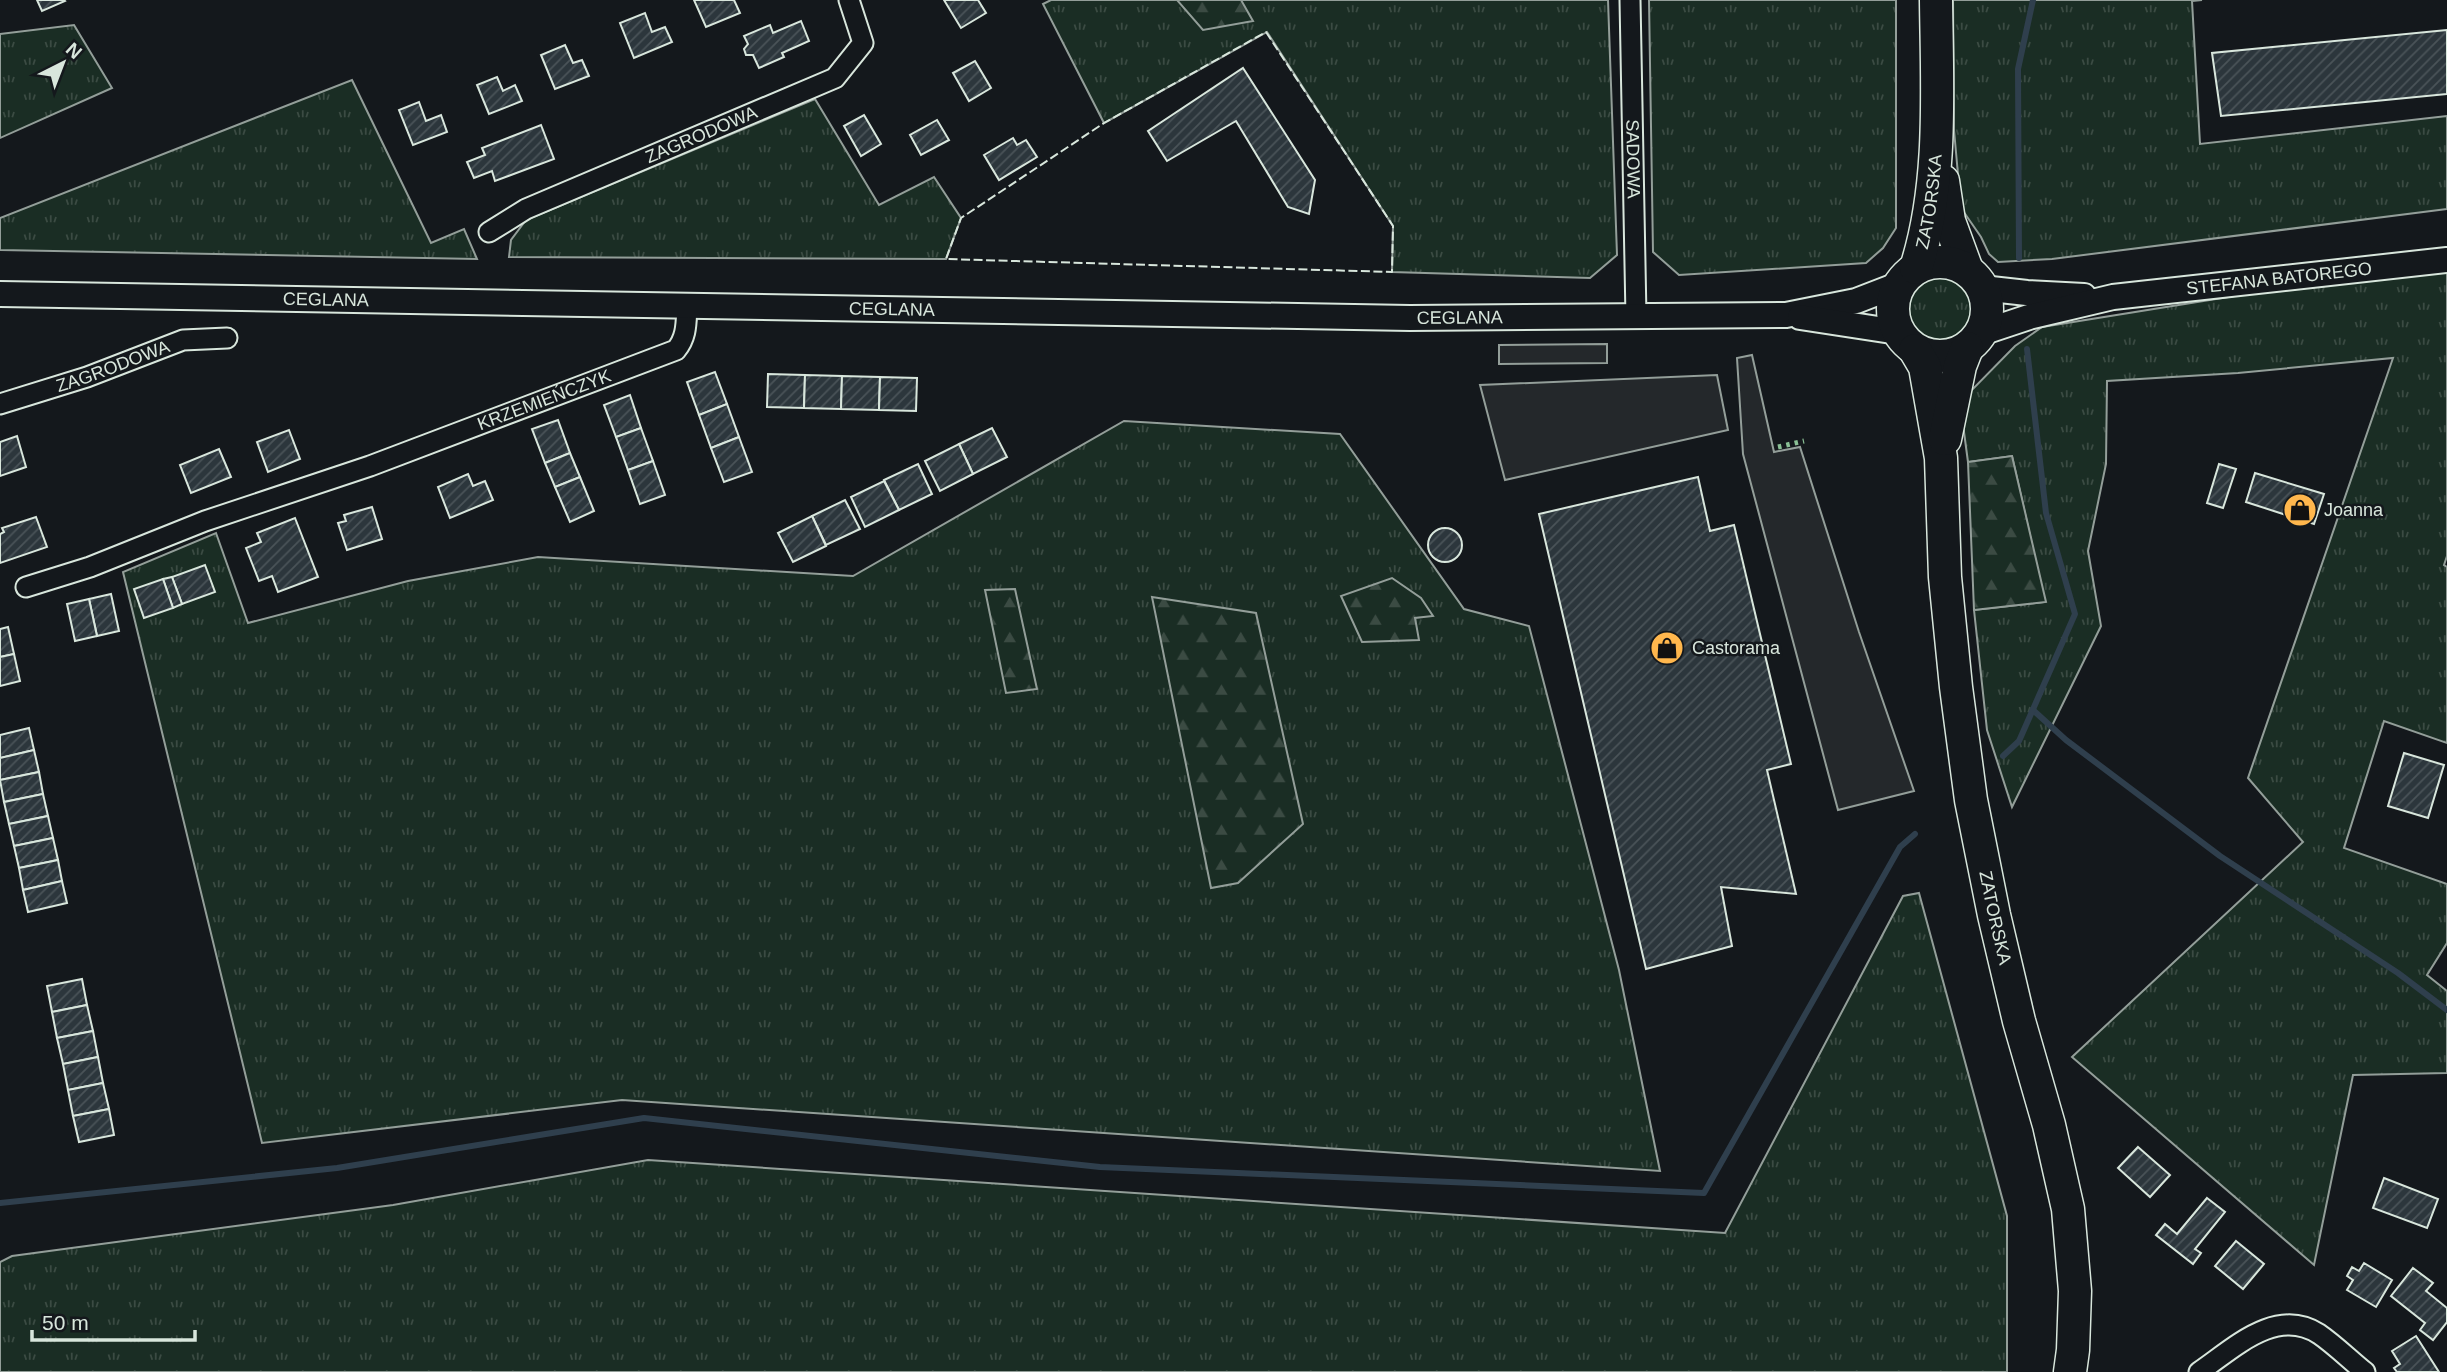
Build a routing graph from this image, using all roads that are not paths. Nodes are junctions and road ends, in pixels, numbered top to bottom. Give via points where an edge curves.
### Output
1 (849, 0) edge
2 (1630, 0) edge
3 (1936, 0) edge
4 (1937, 134) junction
5 (489, 232) dead end
6 (2447, 260) edge
7 (1908, 276) junction
8 (1974, 279) junction
9 (0, 294) edge
10 (2113, 297) junction
11 (687, 306) junction
12 (1786, 315) junction
13 (1636, 317) junction
14 (227, 338) dead end
15 (1907, 341) junction
16 (1974, 341) junction
17 (0, 404) edge
18 (1941, 458) junction
19 (26, 587) dead end
20 (2070, 1372) edge
21 (2199, 1372) edge
22 (2365, 1372) edge

1 - 5 street, ZAGRODOWA via 863,43 835,78 526,209
2 - 13 street, SADOWA
3 - 4 main road, ZATORSKA
4 - 7 main road, ZATORSKA via 1923,246
4 - 8 main road, ZATORSKA via 1949,221
6 - 10 street, STEFANA BATOREGO
7 - 8 main road via 1928,263 1942,262 1955,264
7 - 12 street, CEGLANA via 1856,301
7 - 15 main road via 1892,308
8 - 10 street, STEFANA BATOREGO via 2027,293
8 - 16 main road via 1987,302 1987,318
9 - 11 street, CEGLANA
10 - 16 street, STEFANA BATOREGO via 2029,317
11 - 13 street, CEGLANA via 1410,318
11 - 19 street, KRZEMIEŃCZYK via 685,334 676,351 370,466
12 - 13 street, CEGLANA
12 - 15 street, CEGLANA
14 - 17 street, ZAGRODOWA via 183,340
15 - 16 main road via 1928,355 1942,357 1955,355
15 - 18 main road, ZATORSKA via 1925,367
16 - 18 main road, ZATORSKA via 1960,366
18 - 20 main road, ZATORSKA via 1945,577 1971,800 2019,1021 2068,1209 2075,1291
21 - 22 street via 2256,1334 2285,1324 2318,1334

